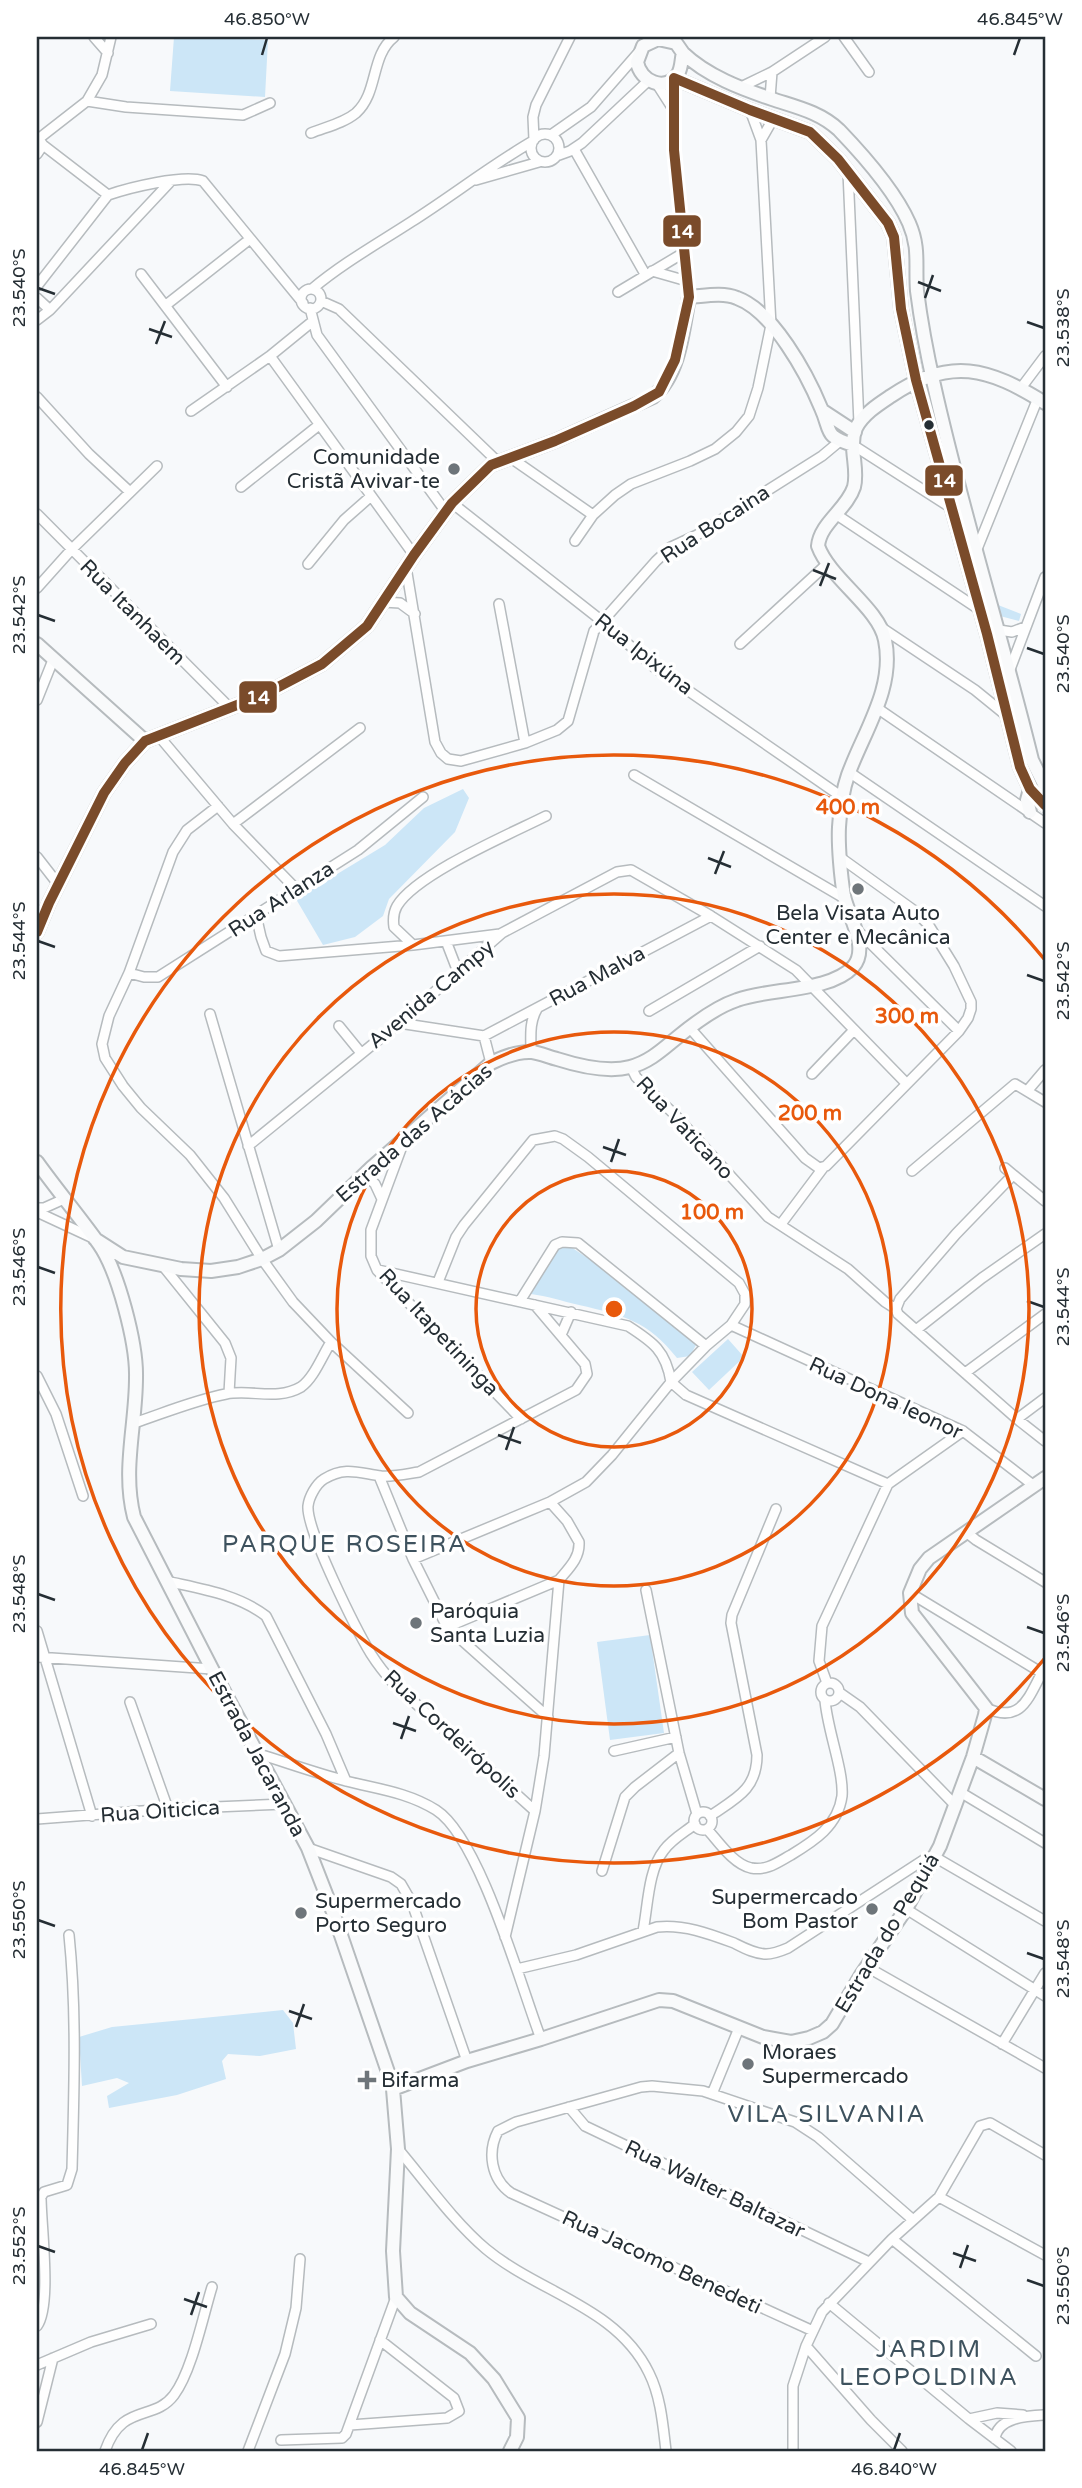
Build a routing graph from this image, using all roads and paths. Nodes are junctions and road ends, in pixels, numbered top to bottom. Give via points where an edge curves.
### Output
1 (94, 37) edge
2 (111, 37) edge
3 (394, 37) edge
4 (570, 37) edge
5 (825, 37) edge
6 (844, 37) edge
7 (644, 44) edge
8 (678, 44) edge
9 (108, 53) junction
10 (772, 72) junction
11 (869, 72) dead end
12 (674, 78) junction
13 (652, 82) junction
14 (741, 86) junction
15 (770, 98) junction
16 (87, 101) junction
17 (270, 103) dead end
18 (673, 108) junction
19 (750, 110) junction
20 (773, 119) junction
21 (534, 125) junction
22 (311, 133) dead end
23 (549, 134) junction
24 (39, 140) edge
25 (761, 140) junction
26 (533, 141) junction
27 (574, 149) junction
28 (37, 154) edge
29 (559, 155) junction
30 (540, 162) junction
31 (848, 172) junction
32 (171, 181) junction
33 (471, 182) junction
34 (865, 191) junction
35 (108, 195) junction
36 (849, 202) junction
37 (250, 239) junction
38 (684, 252) junction
39 (649, 272) junction
40 (141, 274) dead end
41 (687, 281) junction
42 (37, 286) edge
43 (312, 289) junction
44 (618, 292) dead end
45 (689, 296) junction
46 (37, 298) edge
47 (321, 300) junction
48 (166, 305) junction
49 (306, 306) junction
50 (919, 308) junction
51 (901, 309) junction
52 (50, 310) junction
53 (37, 320) edge
54 (313, 321) junction
55 (771, 325) junction
56 (270, 356) junction
57 (1045, 356) edge
58 (932, 376) junction
59 (916, 380) junction
60 (227, 387) junction
61 (1021, 388) junction
62 (37, 397) edge
63 (1041, 401) edge
64 (191, 411) dead end
65 (823, 411) junction
66 (319, 425) junction
67 (856, 433) junction
68 (840, 441) junction
69 (512, 458) junction
70 (498, 462) junction
71 (157, 466) dead end
72 (241, 487) dead end
73 (130, 492) junction
74 (370, 497) junction
75 (449, 508) junction
76 (952, 508) junction
77 (37, 514) edge
78 (593, 515) junction
79 (837, 516) junction
80 (990, 517) junction
81 (967, 520) junction
82 (575, 541) dead end
83 (977, 549) junction
84 (71, 550) junction
85 (414, 555) junction
86 (308, 564) dead end
87 (827, 564) junction
88 (407, 567) junction
89 (1045, 577) edge
90 (980, 587) junction
91 (37, 588) edge
92 (383, 602) junction
93 (499, 604) dead end
94 (980, 610) junction
95 (415, 614) junction
96 (602, 621) junction
97 (882, 628) junction
98 (1025, 628) junction
99 (999, 630) junction
100 (37, 644) edge
101 (740, 644) dead end
102 (54, 660) junction
103 (1009, 671) junction
104 (1013, 687) junction
105 (975, 690) junction
106 (1001, 693) junction
107 (37, 700) edge
108 (230, 708) junction
109 (877, 708) junction
110 (1007, 716) junction
111 (360, 728) dead end
112 (158, 735) junction
113 (145, 741) junction
114 (525, 743) junction
115 (849, 772) junction
116 (634, 775) dead end
117 (1045, 786) edge
118 (1030, 789) junction
119 (422, 797) dead end
120 (842, 797) junction
121 (1045, 805) edge
122 (218, 806) junction
123 (1030, 813) junction
124 (546, 816) dead end
125 (1045, 823) edge
126 (233, 824) junction
127 (37, 857) edge
128 (841, 859) junction
129 (58, 884) junction
130 (296, 889) junction
131 (844, 898) junction
132 (1045, 906) edge
133 (256, 915) junction
134 (711, 916) junction
135 (854, 926) junction
136 (37, 932) edge
137 (502, 933) junction
138 (446, 941) junction
139 (413, 945) junction
140 (760, 946) junction
141 (129, 972) junction
142 (458, 972) junction
143 (811, 985) junction
144 (538, 1007) junction
145 (649, 1011) dead end
146 (210, 1014) dead end
147 (399, 1023) junction
148 (340, 1026) dead end
149 (689, 1027) junction
150 (853, 1031) junction
151 (959, 1031) junction
152 (484, 1036) junction
153 (531, 1052) junction
154 (361, 1053) junction
155 (491, 1063) junction
156 (631, 1067) junction
157 (1045, 1070) edge
158 (811, 1074) dead end
159 (906, 1083) junction
160 (1028, 1090) junction
161 (1045, 1102) edge
162 (404, 1141) junction
163 (248, 1146) junction
164 (37, 1162) edge
165 (825, 1167) junction
166 (1005, 1168) dead end
167 (912, 1171) dead end
168 (365, 1174) junction
169 (1013, 1175) junction
170 (64, 1199) junction
171 (382, 1199) junction
172 (1045, 1200) edge
173 (37, 1210) edge
174 (781, 1224) junction
175 (1045, 1234) edge
176 (95, 1239) junction
177 (279, 1250) junction
178 (262, 1259) junction
179 (163, 1266) junction
180 (377, 1270) junction
181 (438, 1282) junction
182 (520, 1301) junction
183 (535, 1305) junction
184 (896, 1309) junction
185 (571, 1312) junction
186 (1045, 1314) edge
187 (731, 1325) junction
188 (916, 1330) junction
189 (561, 1335) junction
190 (331, 1342) junction
191 (706, 1346) junction
192 (965, 1373) junction
193 (37, 1376) edge
194 (671, 1382) junction
195 (229, 1393) junction
196 (1045, 1398) edge
197 (408, 1413) dead end
198 (521, 1419) junction
199 (1017, 1419) junction
200 (134, 1423) junction
201 (962, 1431) junction
202 (1045, 1441) edge
203 (379, 1476) junction
204 (1045, 1478) edge
205 (888, 1484) junction
206 (1033, 1485) junction
207 (83, 1496) dead end
208 (550, 1502) junction
209 (776, 1509) dead end
210 (966, 1532) junction
211 (414, 1559) junction
212 (559, 1580) junction
213 (166, 1581) junction
214 (1045, 1582) edge
215 (646, 1590) dead end
216 (909, 1593) junction
217 (446, 1627) junction
218 (37, 1631) edge
219 (40, 1657) edge
220 (212, 1669) junction
221 (1043, 1670) edge
222 (827, 1683) junction
223 (839, 1693) junction
224 (825, 1700) junction
225 (130, 1702) dead end
226 (986, 1708) junction
227 (548, 1717) junction
228 (676, 1737) junction
229 (614, 1751) dead end
230 (679, 1753) junction
231 (259, 1754) junction
232 (973, 1757) junction
233 (346, 1781) junction
234 (960, 1792) junction
235 (1045, 1799) edge
236 (284, 1804) junction
237 (956, 1806) junction
238 (168, 1809) junction
239 (535, 1811) junction
240 (697, 1814) junction
241 (92, 1816) junction
242 (710, 1816) junction
243 (37, 1819) edge
244 (695, 1825) junction
245 (707, 1829) junction
246 (1045, 1843) edge
247 (308, 1849) junction
248 (933, 1856) junction
249 (602, 1871) dead end
250 (906, 1909) junction
251 (1045, 1921) edge
252 (643, 1931) junction
253 (69, 1936) dead end
254 (505, 1939) junction
255 (867, 1967) junction
256 (517, 1969) junction
257 (1045, 1973) edge
258 (1034, 1990) junction
259 (1045, 1996) edge
260 (739, 2028) junction
261 (541, 2039) junction
262 (1002, 2045) junction
263 (467, 2061) junction
264 (1045, 2068) edge
265 (393, 2089) junction
266 (712, 2094) junction
267 (569, 2107) junction
268 (398, 2149) junction
269 (1045, 2155) edge
270 (939, 2197) junction
271 (912, 2219) junction
272 (892, 2239) junction
273 (1045, 2256) edge
274 (300, 2259) dead end
275 (869, 2262) junction
276 (212, 2287) dead end
277 (396, 2297) junction
278 (829, 2303) junction
279 (151, 2324) dead end
280 (37, 2326) edge
281 (813, 2331) junction
282 (380, 2340) junction
283 (806, 2346) junction
284 (1036, 2356) dead end
285 (53, 2358) junction
286 (37, 2365) edge
287 (1045, 2415) edge
288 (1028, 2416) junction
289 (969, 2419) junction
290 (37, 2422) edge
291 (350, 2425) junction
292 (995, 2439) junction
293 (281, 2440) dead end
294 (105, 2451) edge
295 (248, 2451) edge
296 (510, 2451) edge
297 (666, 2451) edge
298 (793, 2451) edge
299 (902, 2451) edge
300 (1011, 2451) edge

1 - 9 street
2 - 9 street
3 - 22 street via 378,57 363,106 354,115
4 - 21 street via 536,104
5 - 10 street
6 - 11 street
7 - 8 main road via 658,39
7 - 13 main road via 638,67
7 - 23 street via 591,107
8 - 12 main road via 681,67
8 - 14 main road via 704,70
9 - 16 street via 103,75
10 - 14 street
10 - 15 street
12 - 13 main road
12 - 18 street
12 - 19 main road
13 - 18 street
13 - 27 street
14 - 15 main road
15 - 50 main road via 805,108 829,122 895,199 909,222 918,252
16 - 17 street via 243,116
16 - 24 street
18 - 38 street
19 - 20 main road
19 - 25 street
20 - 25 street
20 - 31 main road via 816,135
21 - 23 street
21 - 26 street
23 - 26 street
23 - 29 street via 560,145
24 - 28 street
24 - 35 street
25 - 55 street
26 - 30 street via 533,155
26 - 33 street
27 - 29 street
27 - 39 street
29 - 30 street
30 - 33 street
31 - 34 main road
31 - 36 street
32 - 35 street
32 - 37 street via 203,181
32 - 52 street
33 - 43 street via 342,264
34 - 36 street
34 - 51 main road via 894,237
35 - 42 street
36 - 67 street
37 - 48 street
37 - 49 street
38 - 39 street
38 - 41 street
39 - 41 street
39 - 44 street
40 - 48 street
41 - 45 street
43 - 47 street
43 - 49 street via 302,295
45 - 55 main road via 741,299
45 - 69 main road via 675,360 659,392
46 - 52 street
47 - 49 street via 318,306
47 - 70 street via 339,309
48 - 60 street
49 - 54 street, Rua Ipixúna
50 - 51 main road
50 - 58 main road
51 - 59 main road
52 - 53 street
54 - 56 street
54 - 75 street, Rua Ipixúna via 317,335
55 - 65 main road
55 - 78 street via 749,416 736,432 707,453 631,484
56 - 60 street
56 - 66 street
57 - 61 street
58 - 59 main road
58 - 61 main road via 966,371 997,376
58 - 81 main road
59 - 67 main road via 884,401
59 - 76 main road
60 - 64 street
61 - 63 main road
62 - 73 street
63 - 80 street
65 - 67 main road
65 - 68 main road via 826,428
66 - 72 street
66 - 74 street
67 - 68 main road
67 - 76 street
67 - 79 main road via 854,486
68 - 96 street, Rua Bocaina via 697,535 671,547
69 - 70 main road
69 - 78 street
70 - 75 main road via 471,482
71 - 73 street
73 - 84 street
74 - 85 street
74 - 86 street
75 - 85 main road
75 - 96 street, Rua Ipixúna
76 - 81 street
76 - 90 main road
77 - 84 street, Rua Itanhaem
78 - 82 street
79 - 87 main road via 818,541
79 - 94 street
80 - 81 street
80 - 83 street
81 - 83 main road
83 - 90 main road
84 - 91 street
84 - 108 street, Rua Itanhaem
85 - 88 main road
87 - 97 main road
87 - 101 street
88 - 92 main road
88 - 95 street
89 - 98 street
90 - 94 main road
90 - 99 main road
92 - 95 street via 400,603
92 - 108 main road via 367,626 322,664
93 - 114 street
94 - 106 main road
95 - 114 street, Rua Bocaina via 435,741 441,753 461,761
96 - 114 street, Rua Bocaina via 590,639 568,721
96 - 120 street, Rua Ipixúna via 654,667
97 - 105 street
97 - 109 main road, Estrada das Acácias via 888,670
98 - 99 street
98 - 103 street
99 - 103 main road
100 - 102 main road
102 - 107 street
102 - 113 main road
103 - 104 main road
104 - 106 street
104 - 117 main road via 1032,760
105 - 106 street
105 - 110 street
106 - 110 main road
108 - 112 main road
109 - 115 main road, Estrada das Acácias
109 - 123 street
110 - 118 main road
111 - 126 street
112 - 113 main road
112 - 122 street
113 - 129 main road via 104,793
115 - 120 main road, Estrada das Acácias
115 - 132 street
116 - 131 street
118 - 121 main road
118 - 123 main road
119 - 130 street, Rua Arlanza via 358,850
120 - 128 main road, Estrada das Acácias
122 - 126 street
122 - 141 street via 187,831 173,852
123 - 125 street
124 - 139 street via 437,873 409,893 395,910 394,927
126 - 130 street
127 - 129 street
128 - 131 main road, Estrada das Acácias
128 - 151 street via 928,924 971,1002
129 - 136 main road
130 - 133 street, Rua Arlanza
131 - 135 main road, Estrada das Acácias
133 - 139 street via 263,944 272,955
133 - 141 street, Rua Arlanza via 158,977
134 - 137 street, Avenida Campy via 631,870 617,872
134 - 140 street
134 - 144 street, Rua Malva
135 - 143 main road, Estrada das Acácias via 859,951 853,966
135 - 151 street
137 - 138 street
137 - 142 street, Avenida Campy
138 - 139 street
138 - 142 street
140 - 143 street
140 - 145 street
141 - 178 street via 109,1016 102,1044 105,1058 141,1108 190,1155 215,1187
142 - 147 street, Avenida Campy
143 - 149 main road, Estrada das Acácias via 737,1000
143 - 150 street
144 - 152 street, Rua Malva
144 - 153 street via 530,1029
146 - 163 street
147 - 152 street
147 - 154 street, Avenida Campy
148 - 154 street
149 - 156 main road, Estrada das Acácias via 656,1055
149 - 165 street via 805,1158 815,1167
150 - 158 street
150 - 159 street
151 - 159 street
152 - 155 street
153 - 155 main road, Estrada das Acácias
153 - 156 main road, Estrada das Acácias via 605,1069
154 - 163 street, Avenida Campy
155 - 162 main road, Estrada das Acácias
156 - 174 street, Rua Vaticano via 768,1217
157 - 160 street
159 - 165 street
160 - 161 street
160 - 167 street via 1015,1084
162 - 168 main road, Estrada das Acácias
162 - 171 street, Rua Itapetininga
163 - 177 street
164 - 170 main road
165 - 174 street
166 - 169 street
168 - 171 street
168 - 177 main road, Estrada das Acácias
169 - 172 street
169 - 184 street via 900,1299
170 - 173 street
170 - 176 main road
171 - 180 street, Rua Itapetininga via 369,1240
173 - 176 street
174 - 184 street, Rua Vaticano
175 - 188 street
176 - 179 main road, Estrada das Acácias via 123,1257
176 - 200 main road, Estrada Jacaranda via 118,1287 135,1351
177 - 178 main road, Estrada das Acácias
178 - 179 main road, Estrada das Acácias via 211,1271
178 - 190 street via 293,1302
179 - 195 street via 225,1343 231,1358
180 - 181 street
180 - 198 street, Rua Itapetininga
181 - 182 street
181 - 187 street via 456,1237 482,1200 533,1140 555,1136 588,1157 739,1283 745,1304
182 - 183 street
182 - 191 street via 555,1245 578,1243
183 - 185 street
183 - 189 street
184 - 188 street, Rua Vaticano
185 - 189 street
185 - 194 street via 628,1326 662,1352
186 - 192 street
187 - 191 street
187 - 201 street, Rua Dona leonor
188 - 192 street, Rua Vaticano
189 - 198 street, Rua Cordeirópolis via 585,1363 587,1374 565,1398
190 - 195 street via 310,1378 293,1391
190 - 197 street
191 - 194 street
192 - 199 street, Rua Vaticano
193 - 207 street via 56,1414
194 - 205 street via 686,1395
194 - 208 street via 594,1474
195 - 200 street
196 - 199 street
198 - 203 street, Rua Cordeirópolis via 418,1472
199 - 202 street, Rua Vaticano
200 - 213 main road, Estrada Jacaranda via 128,1468 131,1503
201 - 205 street
201 - 206 street, Rua Dona leonor
203 - 211 street
203 - 239 street, Rua Cordeirópolis via 362,1471 337,1474 321,1481 314,1491 308,1507 324,1558 370,1653 388,1678
204 - 206 main road
205 - 222 street via 822,1626 819,1661
206 - 210 main road
208 - 211 street
208 - 212 street via 579,1542 577,1558
209 - 242 street via 732,1615 756,1771 748,1788
210 - 214 street
210 - 216 main road via 929,1558
211 - 217 street
212 - 217 street
212 - 227 street
213 - 220 main road, Estrada Jacaranda
213 - 233 street via 227,1596 266,1616
215 - 228 street
216 - 221 street
216 - 226 main road via 912,1613
217 - 227 street
218 - 219 street
219 - 220 street
219 - 241 street
220 - 231 main road, Estrada Jacaranda
221 - 226 street via 1021,1709 997,1713
222 - 223 street via 836,1684
222 - 224 street via 821,1690
223 - 224 street via 834,1701
223 - 237 street via 857,1704
224 - 245 street via 842,1784 837,1814 827,1829 769,1868 757,1868 741,1863
225 - 238 street
226 - 232 main road, Estrada do Pequiá
227 - 239 street
228 - 229 street
228 - 230 street
230 - 240 street
230 - 249 street via 625,1797
231 - 233 street
231 - 236 main road, Estrada Jacaranda
232 - 234 main road, Estrada do Pequiá
232 - 235 main road
233 - 254 street via 398,1792 448,1818 476,1864
234 - 237 main road, Estrada do Pequiá
234 - 246 street
236 - 238 street, Rua Oiticica
236 - 247 main road, Estrada Jacaranda
237 - 248 main road, Estrada do Pequiá
238 - 241 street, Rua Oiticica
239 - 254 street
240 - 242 street
240 - 244 street
241 - 243 street, Rua Oiticica
242 - 245 street
244 - 245 street
244 - 252 street via 661,1854
247 - 263 street via 401,1884
247 - 265 main road, Estrada Jacaranda
248 - 250 main road, Estrada do Pequiá
248 - 251 street
248 - 252 street via 788,1948 770,1954 679,1926
250 - 255 main road, Estrada do Pequiá
250 - 258 street
252 - 256 street via 576,1955
253 - 280 street via 75,2028 72,2169 66,2185 41,2197 44,2304
254 - 256 street
255 - 260 main road, Estrada do Pequiá via 823,2032 791,2042
255 - 262 street
256 - 261 street
257 - 258 street
258 - 259 street
258 - 262 street
260 - 261 main road, Estrada do Pequiá via 673,2001 659,2000
260 - 266 street
261 - 263 main road, Estrada do Pequiá
262 - 264 street
263 - 265 main road, Estrada do Pequiá
265 - 268 main road
266 - 267 street via 652,2086
266 - 271 street via 795,2122
267 - 275 street, Rua Walter Baltazar via 585,2126
267 - 281 street, Rua Jacomo Benedeti via 498,2131 491,2152 499,2181 511,2193
268 - 277 main road
268 - 297 street via 487,2250 603,2320 635,2350 652,2380
269 - 270 street via 990,2123 980,2126
270 - 271 street
270 - 273 street
271 - 272 street
272 - 275 street
272 - 284 street
274 - 295 street via 296,2308 285,2354
275 - 278 street
276 - 294 street via 175,2394 164,2404 125,2421
277 - 282 street
277 - 296 main road via 410,2314 470,2353 494,2379 518,2418 517,2437
278 - 281 street
278 - 289 street
279 - 285 street
281 - 283 street
282 - 291 street
282 - 291 street via 454,2398 459,2411 447,2418
283 - 298 street via 793,2386
283 - 299 street
285 - 286 street
285 - 290 street
287 - 288 street
288 - 289 street via 1011,2412
288 - 292 street via 1000,2427
289 - 292 street
291 - 293 street via 342,2438
292 - 300 street

